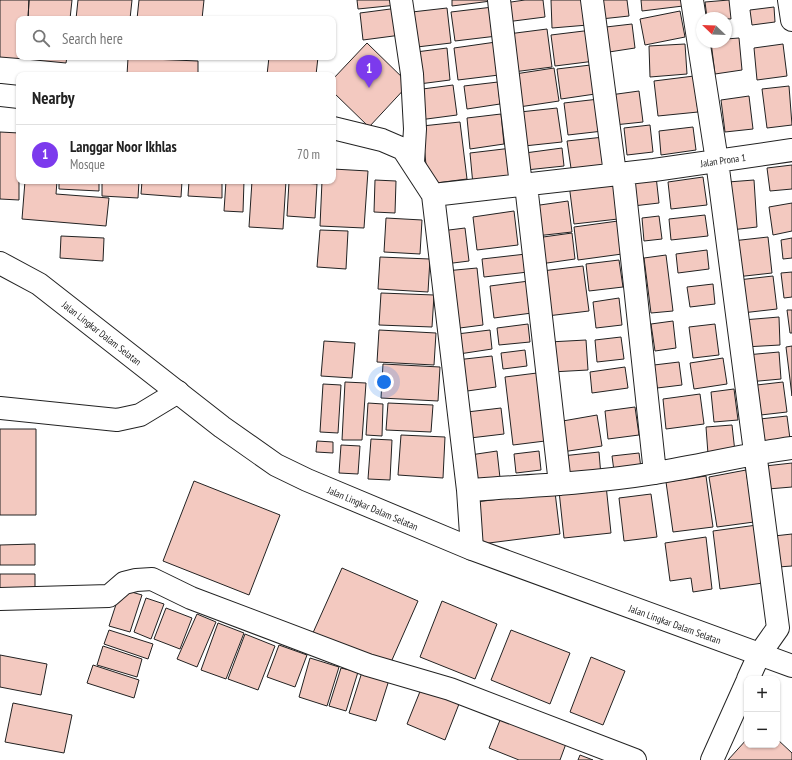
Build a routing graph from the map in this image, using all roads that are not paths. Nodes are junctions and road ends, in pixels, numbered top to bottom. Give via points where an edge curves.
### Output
1 (401, 0) edge
2 (499, 0) edge
3 (592, 0) edge
4 (692, 0) edge
5 (789, 0) edge
6 (792, 20) edge
7 (0, 96) edge
8 (16, 97) edge
9 (336, 129) edge
10 (792, 150) edge
11 (717, 161) junction
12 (413, 162) junction
13 (619, 174) junction
14 (524, 185) junction
15 (433, 195) junction
16 (0, 263) edge
17 (178, 392) junction
18 (0, 408) edge
19 (792, 448) edge
20 (754, 453) junction
21 (655, 474) junction
22 (560, 484) junction
23 (468, 490) junction
24 (472, 549) junction
25 (1, 604) edge
26 (759, 656) junction
27 (792, 666) edge
28 (750, 676) edge
29 (744, 689) edge
30 (635, 760) edge
31 (712, 760) edge

1 - 12 street via 412,74 415,129
2 - 14 street
3 - 13 street
4 - 11 street
5 - 6 street
7 - 8 street
9 - 12 street via 382,140 404,149
10 - 11 street, Jalan Prona 1
11 - 13 street, Jalan Prona 1
11 - 20 street
12 - 15 street
13 - 14 street, Jalan Prona 1
13 - 21 street
14 - 15 street, Jalan Prona 1
14 - 22 street
15 - 23 street
16 - 17 street, Jalan Lingkar Dalam Selatan via 39,284
17 - 18 street via 140,415 117,420
17 - 24 street, Jalan Lingkar Dalam Selatan via 276,465
19 - 20 street
20 - 21 street
20 - 26 street via 778,628
21 - 22 street
22 - 23 street
23 - 24 street
24 - 26 street, Jalan Lingkar Dalam Selatan
25 - 30 street via 109,596 124,583 152,579 191,598 368,665 450,689
26 - 27 street, Jalan Lingkar Dalam Selatan
26 - 28 street
29 - 31 street

